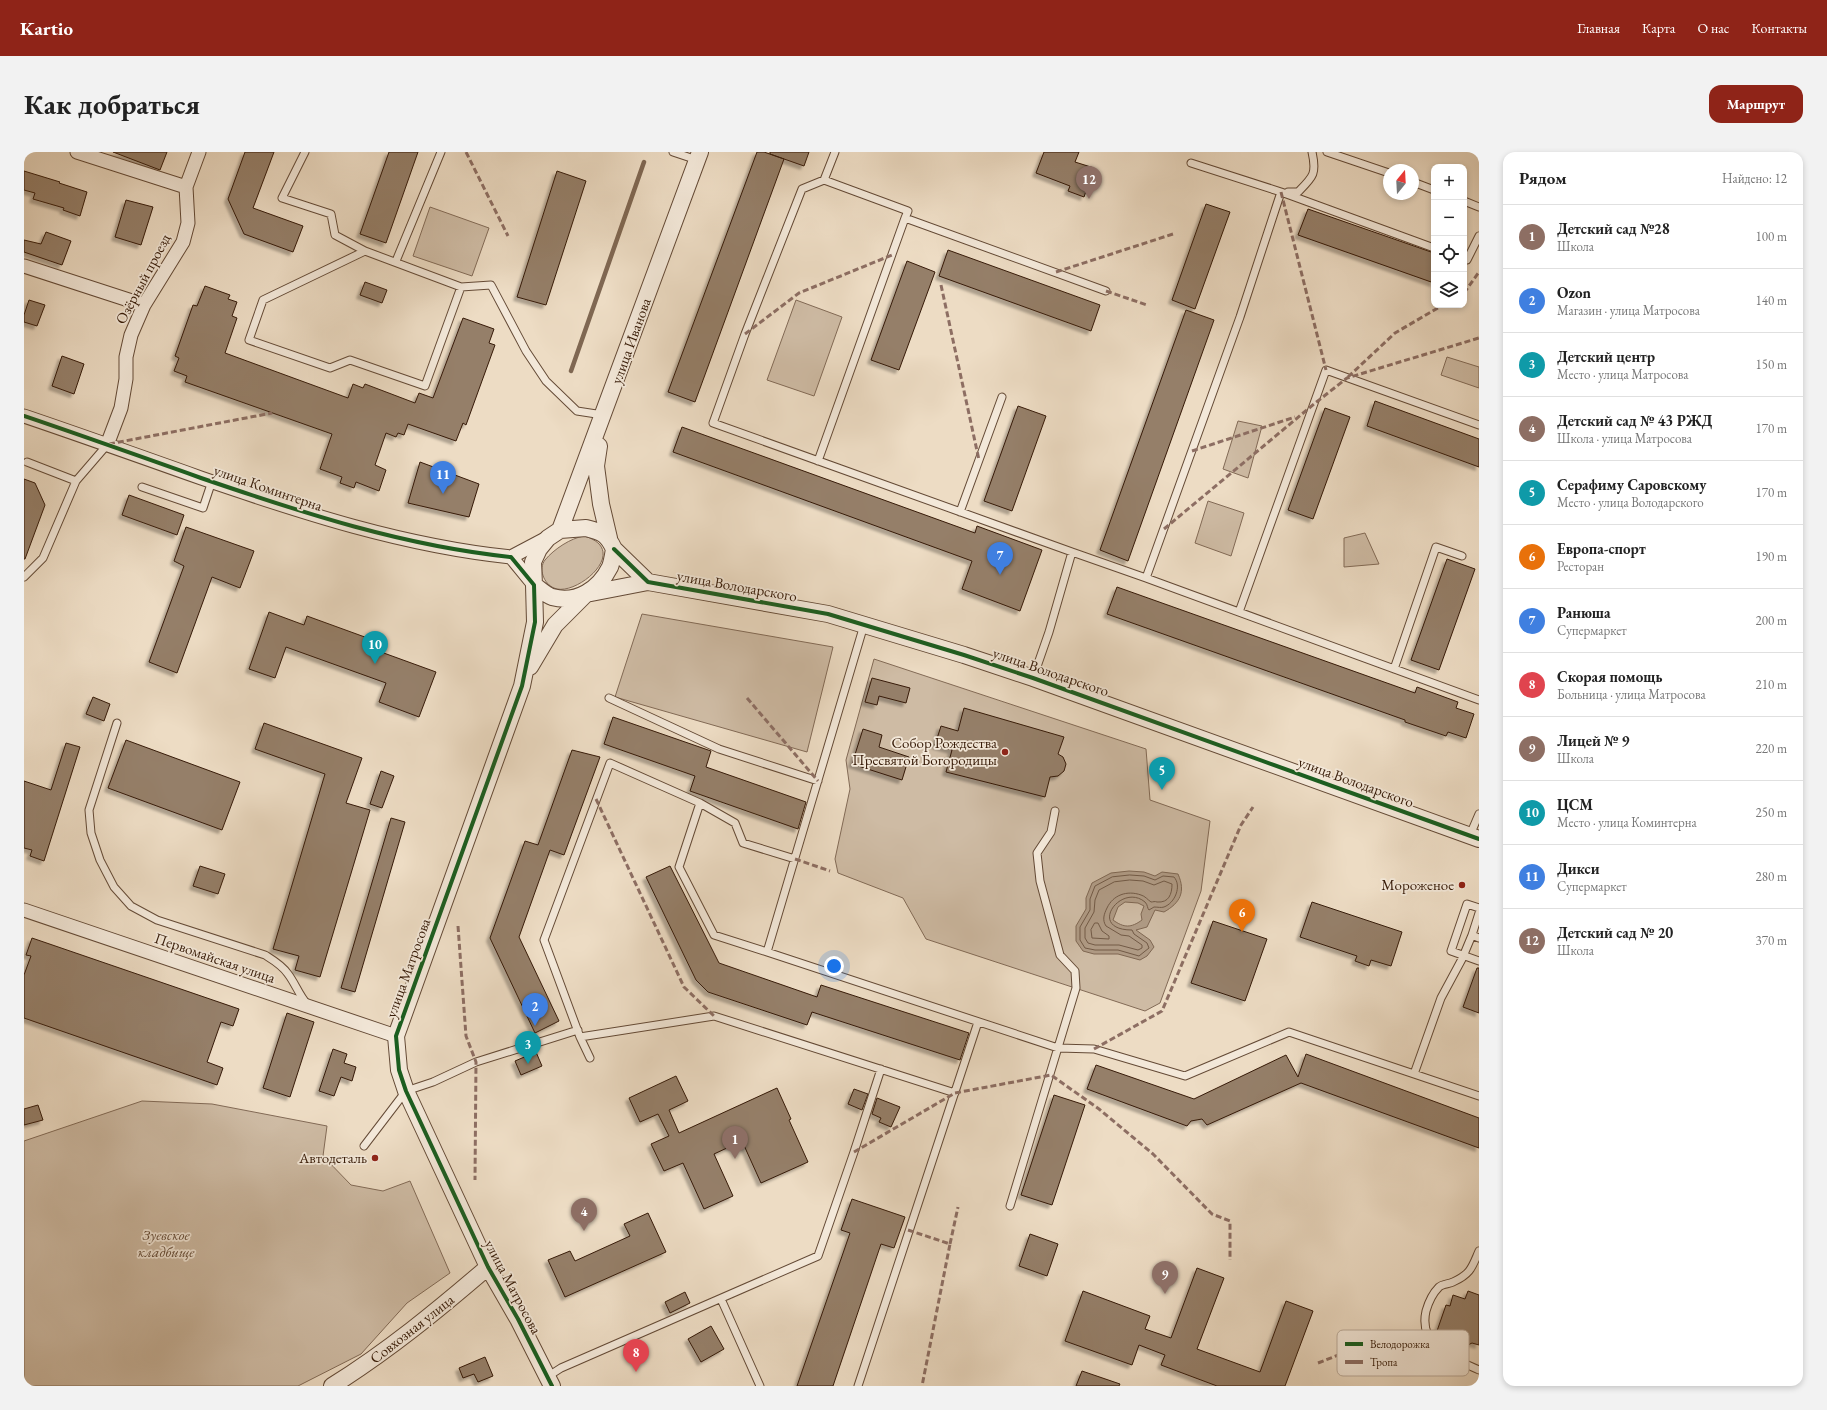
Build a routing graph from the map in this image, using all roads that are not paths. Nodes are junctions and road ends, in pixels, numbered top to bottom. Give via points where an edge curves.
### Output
1 (77, 152) edge
2 (199, 152) edge
3 (305, 152) edge
4 (441, 152) edge
5 (673, 152) edge
6 (835, 152) edge
7 (1312, 152) edge
8 (1327, 152) edge
9 (698, 156) edge
10 (1191, 163) dead end
11 (1383, 171) edge
12 (824, 180) junction
13 (1419, 184) edge
14 (186, 187) junction
15 (1431, 189) edge
16 (1281, 192) junction
17 (1467, 202) edge
18 (1479, 207) edge
19 (905, 218) junction
20 (1479, 236) edge
21 (1431, 247) edge
22 (365, 250) junction
23 (1467, 260) edge
24 (396, 261) junction
25 (24, 266) edge
26 (461, 287) junction
27 (1106, 291) dead end
28 (144, 304) junction
29 (1002, 397) dead end
30 (604, 415) junction
31 (24, 416) edge
32 (1479, 426) edge
33 (108, 445) junction
34 (818, 461) junction
35 (27, 462) dead end
36 (76, 481) junction
37 (212, 481) junction
38 (142, 487) dead end
39 (960, 512) junction
40 (554, 534) junction
41 (611, 543) junction
42 (1072, 552) junction
43 (1462, 556) dead end
44 (511, 558) junction
45 (24, 578) edge
46 (1146, 578) junction
47 (648, 582) junction
48 (534, 585) junction
49 (586, 594) junction
50 (1239, 612) junction
51 (864, 625) junction
52 (1394, 669) junction
53 (523, 678) junction
54 (1033, 678) junction
55 (609, 698) dead end
56 (1479, 700) edge
57 (117, 723) dead end
58 (818, 781) junction
59 (700, 803) junction
60 (1055, 811) dead end
61 (1479, 814) edge
62 (1475, 837) edge
63 (795, 859) junction
64 (1479, 908) edge
65 (24, 910) edge
66 (1479, 913) edge
67 (1475, 936) edge
68 (767, 952) junction
69 (1479, 961) edge
70 (308, 1006) junction
71 (978, 1022) junction
72 (579, 1034) junction
73 (396, 1036) junction
74 (1058, 1048) junction
75 (590, 1058) dead end
76 (881, 1069) junction
77 (1414, 1074) junction
78 (406, 1091) junction
79 (955, 1093) junction
80 (1479, 1096) edge
81 (364, 1146) dead end
82 (1010, 1206) dead end
83 (1479, 1250) edge
84 (488, 1267) junction
85 (721, 1299) junction
86 (1426, 1330) edge
87 (1469, 1365) edge
88 (1479, 1370) edge
89 (549, 1382) edge
90 (332, 1386) edge
91 (760, 1386) edge
92 (858, 1386) edge

1 - 14 street
2 - 14 street, Озёрный проезд
3 - 22 lane via 282,198 331,214 335,235
4 - 24 lane
5 - 9 lane
6 - 12 lane
7 - 16 lane via 1316,166 1314,177 1298,192
8 - 11 lane
9 - 30 street, улица Иванова
10 - 16 lane
12 - 19 lane via 908,211
12 - 34 lane via 802,189 713,423
13 - 15 lane
14 - 28 street, Озёрный проезд via 188,222 183,242
16 - 21 lane
16 - 46 lane via 1240,317
17 - 18 lane
19 - 27 lane
19 - 34 lane
20 - 23 lane
22 - 24 lane
22 - 26 lane via 263,300 249,340 330,368 350,360 425,386
24 - 26 lane
25 - 28 street
26 - 30 lane via 491,285 526,351 546,381 577,411
28 - 33 street, Озёрный проезд via 131,335 121,408
29 - 39 lane
30 - 40 street, улица Иванова
30 - 41 street via 596,466 601,504
31 - 33 street, улица Коминтерна
32 - 50 lane via 1326,370
33 - 36 lane
33 - 37 street, улица Коминтерна
34 - 39 lane
35 - 36 lane
36 - 45 lane via 43,558
37 - 38 lane via 202,508
37 - 44 street, улица Коминтерна via 325,520 402,540
39 - 42 lane
40 - 41 street via 586,528 599,531
40 - 44 street
40 - 48 street via 539,549 533,562
41 - 47 street
41 - 49 street via 610,567 597,585
42 - 46 lane
42 - 54 lane
43 - 52 lane via 1436,547
44 - 48 street
46 - 50 lane
47 - 49 street
47 - 51 street, улица Володарского via 828,614
48 - 49 street via 552,597 572,599
48 - 53 street, улица Матросова via 535,622
49 - 53 street via 555,625
50 - 52 lane
51 - 54 street, улица Володарского
51 - 58 lane
52 - 56 lane
53 - 73 street, улица Матросова
54 - 62 street, улица Володарского
55 - 58 lane via 719,749
57 - 70 lane via 89,810 91,833 114,887 131,906 156,920 265,955 288,973 300,997
58 - 63 lane
59 - 63 lane via 735,823 743,843
59 - 68 lane via 679,867 714,935
59 - 72 lane via 610,763 544,940
60 - 74 lane via 1051,832 1037,853 1040,881 1060,955 1075,972 1076,988
61 - 62 lane
63 - 68 lane
64 - 69 lane via 1467,904 1451,951
65 - 70 street, Первомайская улица
66 - 67 lane
67 - 77 lane via 1441,998
68 - 71 lane
70 - 73 street, Первомайская улица
71 - 74 lane
71 - 79 lane
72 - 75 lane
72 - 76 lane via 714,1016
72 - 78 lane via 476,1062 433,1082
73 - 78 street, улица Матросова via 399,1070
74 - 77 lane via 1094,1049 1185,1076 1289,1032
74 - 82 lane
76 - 79 lane
76 - 85 lane via 818,1256
77 - 80 lane
78 - 81 lane
78 - 84 street, улица Матросова
79 - 92 lane
83 - 86 lane via 1471,1271 1439,1287 1428,1304 1424,1321
84 - 89 street, улица Матросова via 518,1319
84 - 90 street, Совхозная улица via 423,1322 369,1363
85 - 89 lane via 561,1368
85 - 91 lane
87 - 88 lane

